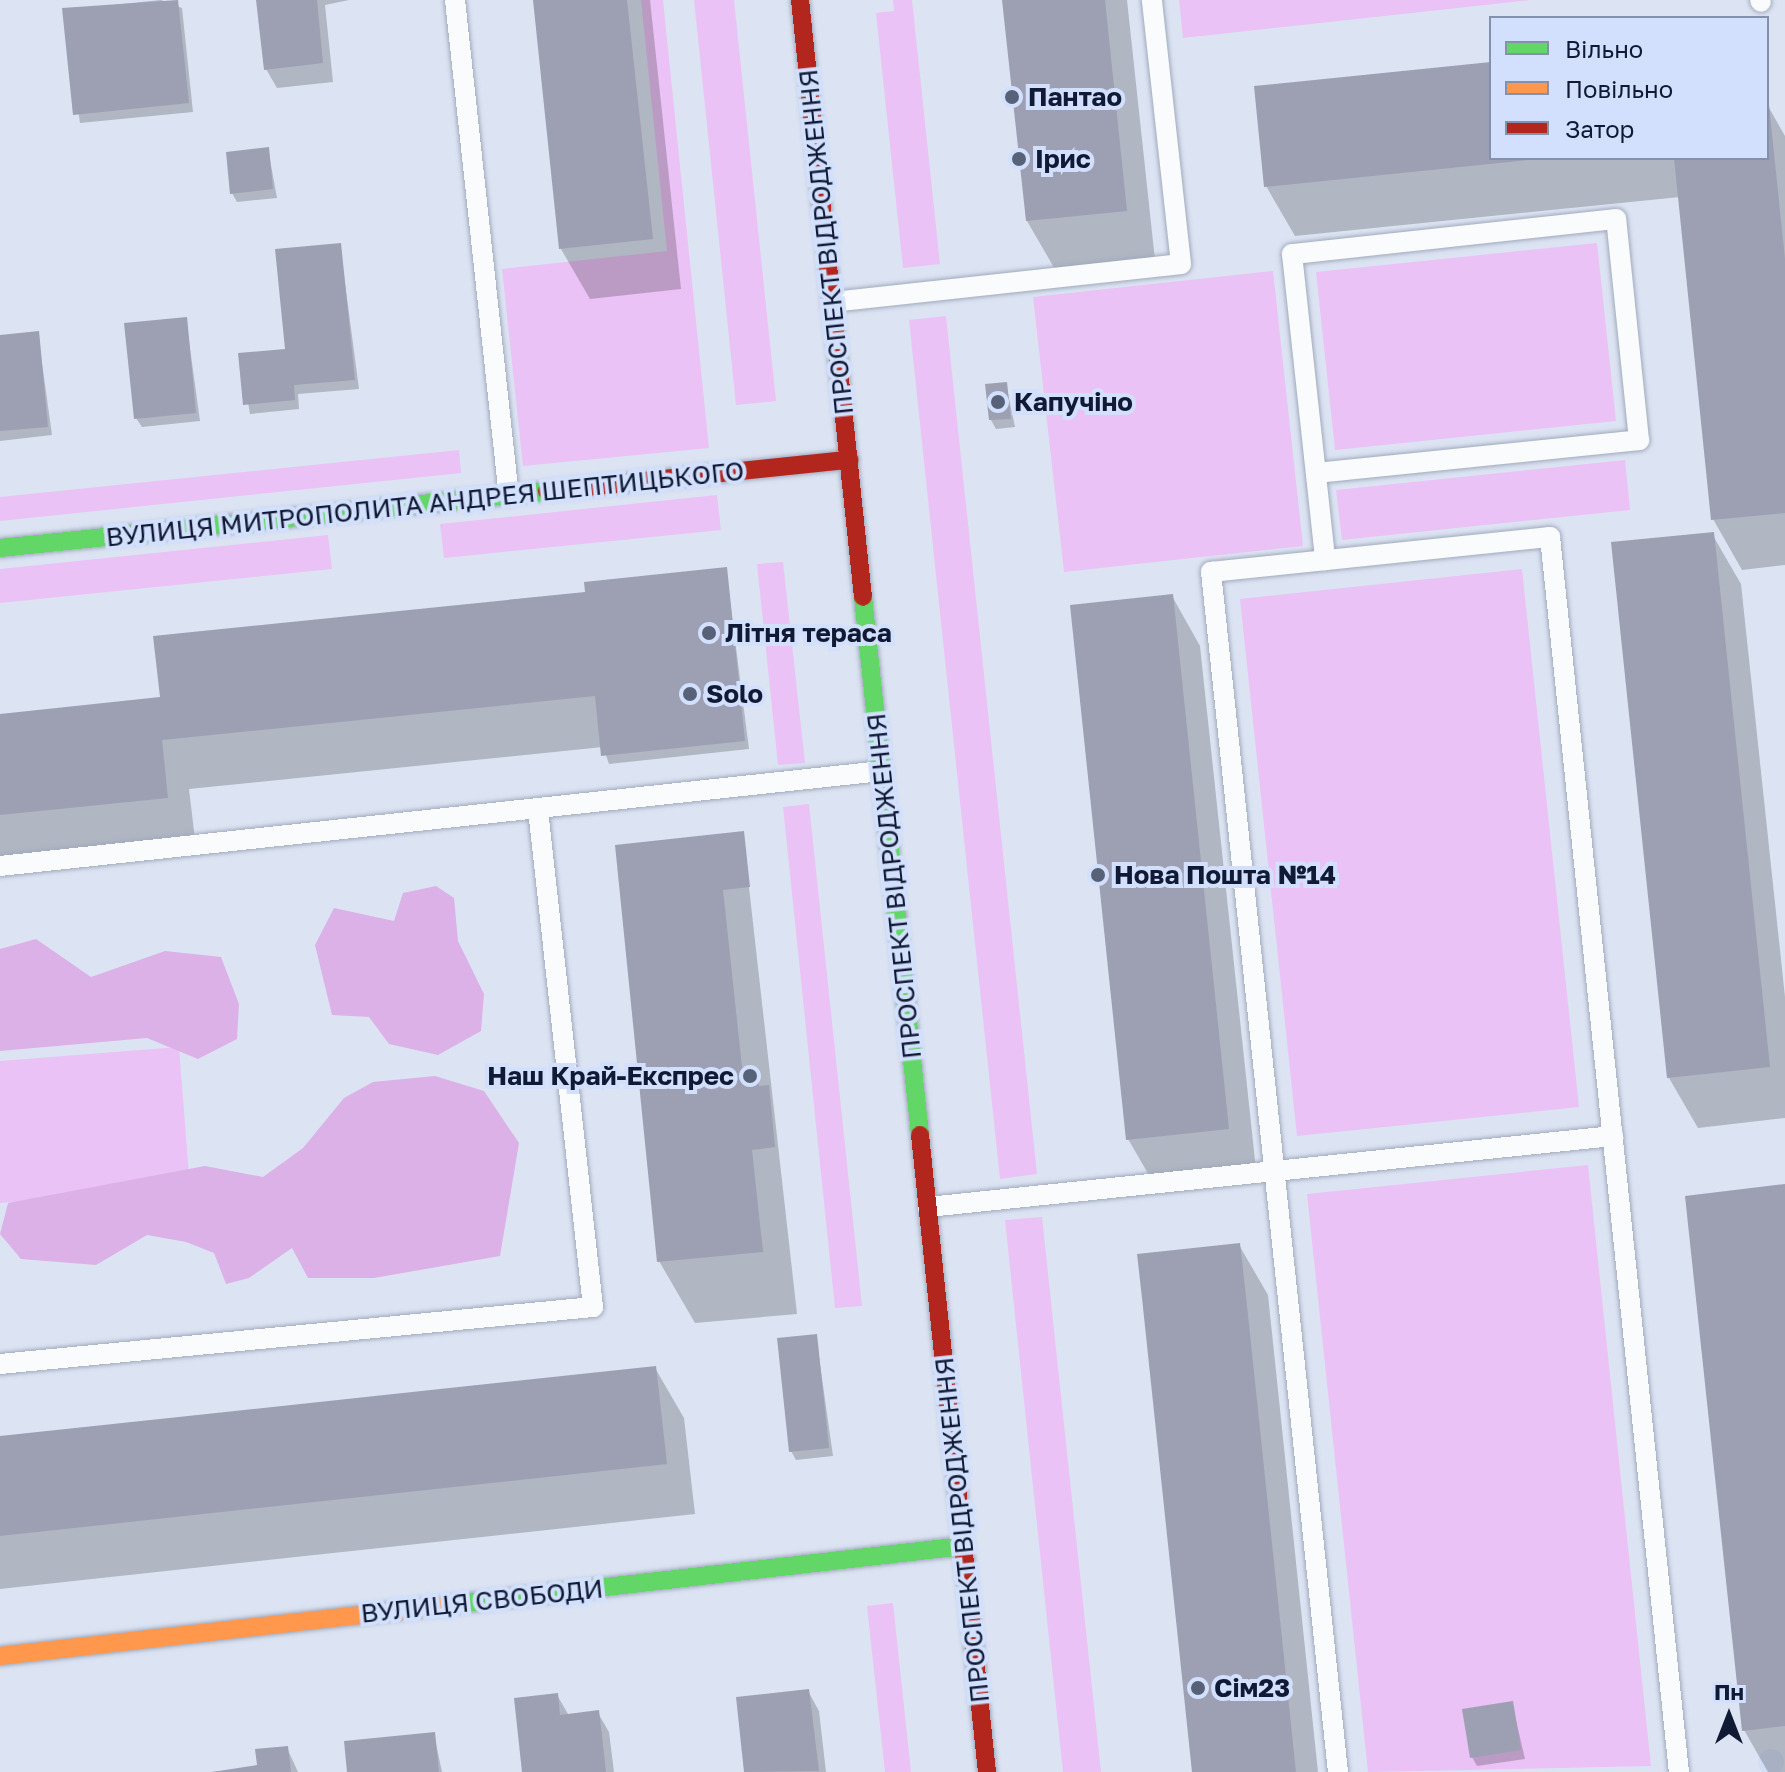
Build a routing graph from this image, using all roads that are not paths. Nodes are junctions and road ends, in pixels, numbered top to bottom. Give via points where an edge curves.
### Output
1 (455, 0) edge
2 (800, 0) edge
3 (1152, 0) edge
4 (832, 302) junction
5 (849, 460) junction
6 (1316, 473) junction
7 (509, 495) junction
8 (0, 548) edge
9 (1325, 560) junction
10 (882, 771) junction
11 (538, 810) junction
12 (0, 866) edge
13 (1613, 1136) junction
14 (1274, 1171) junction
15 (928, 1207) junction
16 (0, 1364) edge
17 (963, 1546) junction
18 (0, 1656) edge
19 (987, 1772) edge
20 (1338, 1772) edge
21 (1679, 1772) edge

1 - 7 lane
2 - 4 street, ПРОСПЕКТ ВІДРОДЖЕННЯ
3 - 4 lane via 1181,264
4 - 5 street, ПРОСПЕКТ ВІДРОДЖЕННЯ
5 - 7 street, ВУЛИЦЯ МИТРОПОЛИТА АНДРЕЯ ШЕПТИЦЬКОГО
5 - 10 street, ПРОСПЕКТ ВІДРОДЖЕННЯ
6 - 6 lane via 1292,254 1616,219 1639,440
6 - 9 lane
7 - 8 street, ВУЛИЦЯ МИТРОПОЛИТА АНДРЕЯ ШЕПТИЦЬКОГО
9 - 13 lane via 1550,537
9 - 14 lane via 1211,572
10 - 11 lane
10 - 15 street, ПРОСПЕКТ ВІДРОДЖЕННЯ
11 - 12 lane
11 - 16 lane via 593,1307
13 - 14 lane
13 - 21 lane
14 - 15 lane
14 - 20 lane
15 - 17 street, ПРОСПЕКТ ВІДРОДЖЕННЯ
17 - 18 street, ВУЛИЦЯ СВОБОДИ
17 - 19 street, ПРОСПЕКТ ВІДРОДЖЕННЯ

